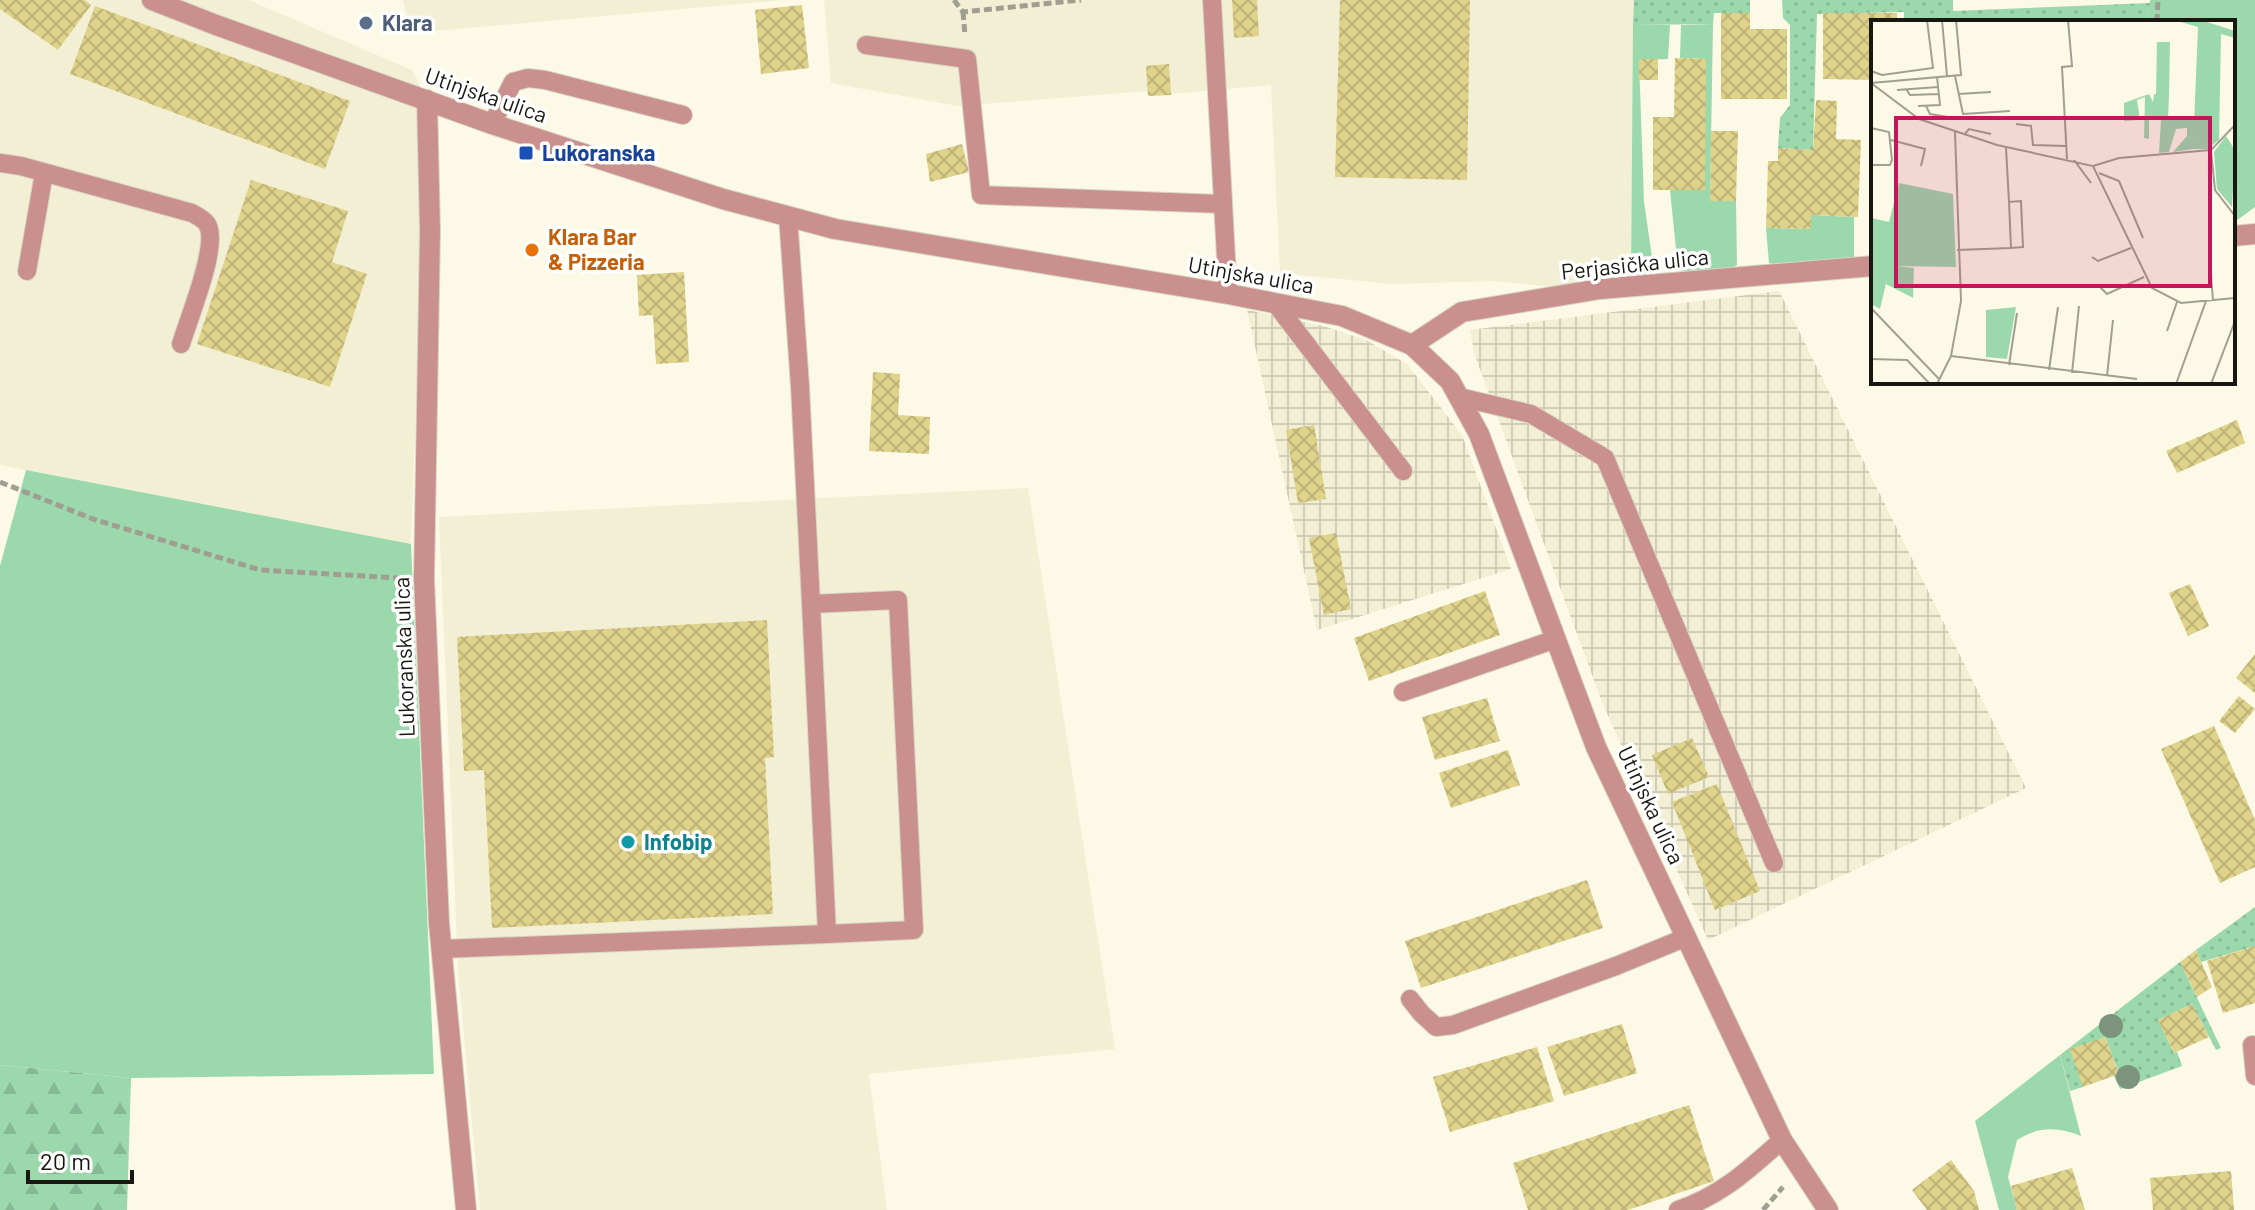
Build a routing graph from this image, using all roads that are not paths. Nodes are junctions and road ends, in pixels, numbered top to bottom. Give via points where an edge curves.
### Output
1 (152, 0) edge
2 (1212, 0) edge
3 (866, 45) dead end
4 (427, 100) junction
5 (683, 115) dead end
6 (492, 124) junction
7 (0, 163) edge
8 (44, 173) junction
9 (1222, 204) junction
10 (788, 216) junction
11 (2255, 234) edge
12 (2235, 236) edge
13 (1871, 266) edge
14 (27, 271) dead end
15 (1228, 294) junction
16 (1275, 303) junction
17 (181, 344) dead end
18 (1412, 345) junction
19 (1459, 397) junction
20 (1403, 471) dead end
21 (811, 604) junction
22 (1556, 639) junction
23 (1403, 692) dead end
24 (1774, 863) dead end
25 (827, 934) junction
26 (1687, 937) junction
27 (442, 949) junction
28 (1410, 999) dead end
29 (2252, 1045) dead end
30 (2255, 1076) edge
31 (1782, 1140) junction
32 (466, 1210) edge
33 (1678, 1210) edge
34 (1828, 1210) edge

1 - 4 street, Utinjska ulica
2 - 9 lane
3 - 9 lane via 967,59 981,195
4 - 6 street, Utinjska ulica
4 - 27 street, Lukoranska ulica via 424,579
5 - 6 lane via 528,78 513,82
6 - 10 street, Utinjska ulica
7 - 8 lane
8 - 14 lane
8 - 17 lane via 192,213 207,222 209,254
9 - 15 lane
10 - 15 street, Utinjska ulica via 939,248
10 - 21 lane
11 - 12 street
13 - 18 street, Perjasička ulica via 1600,289 1462,312
15 - 16 street, Utinjska ulica
16 - 18 street, Utinjska ulica via 1342,316
16 - 20 lane
18 - 19 street, Utinjska ulica via 1450,381
19 - 22 street, Utinjska ulica via 1479,434
19 - 24 lane via 1531,414 1605,458
21 - 25 lane
21 - 25 lane via 898,600 914,930
22 - 23 lane
22 - 26 street, Utinjska ulica via 1596,747
25 - 27 lane
26 - 28 lane via 1453,1025 1436,1027
26 - 31 street, Utinjska ulica
27 - 32 street, Lukoranska ulica
29 - 30 lane
31 - 33 lane via 1734,1183
31 - 34 street, Utinjska ulica

